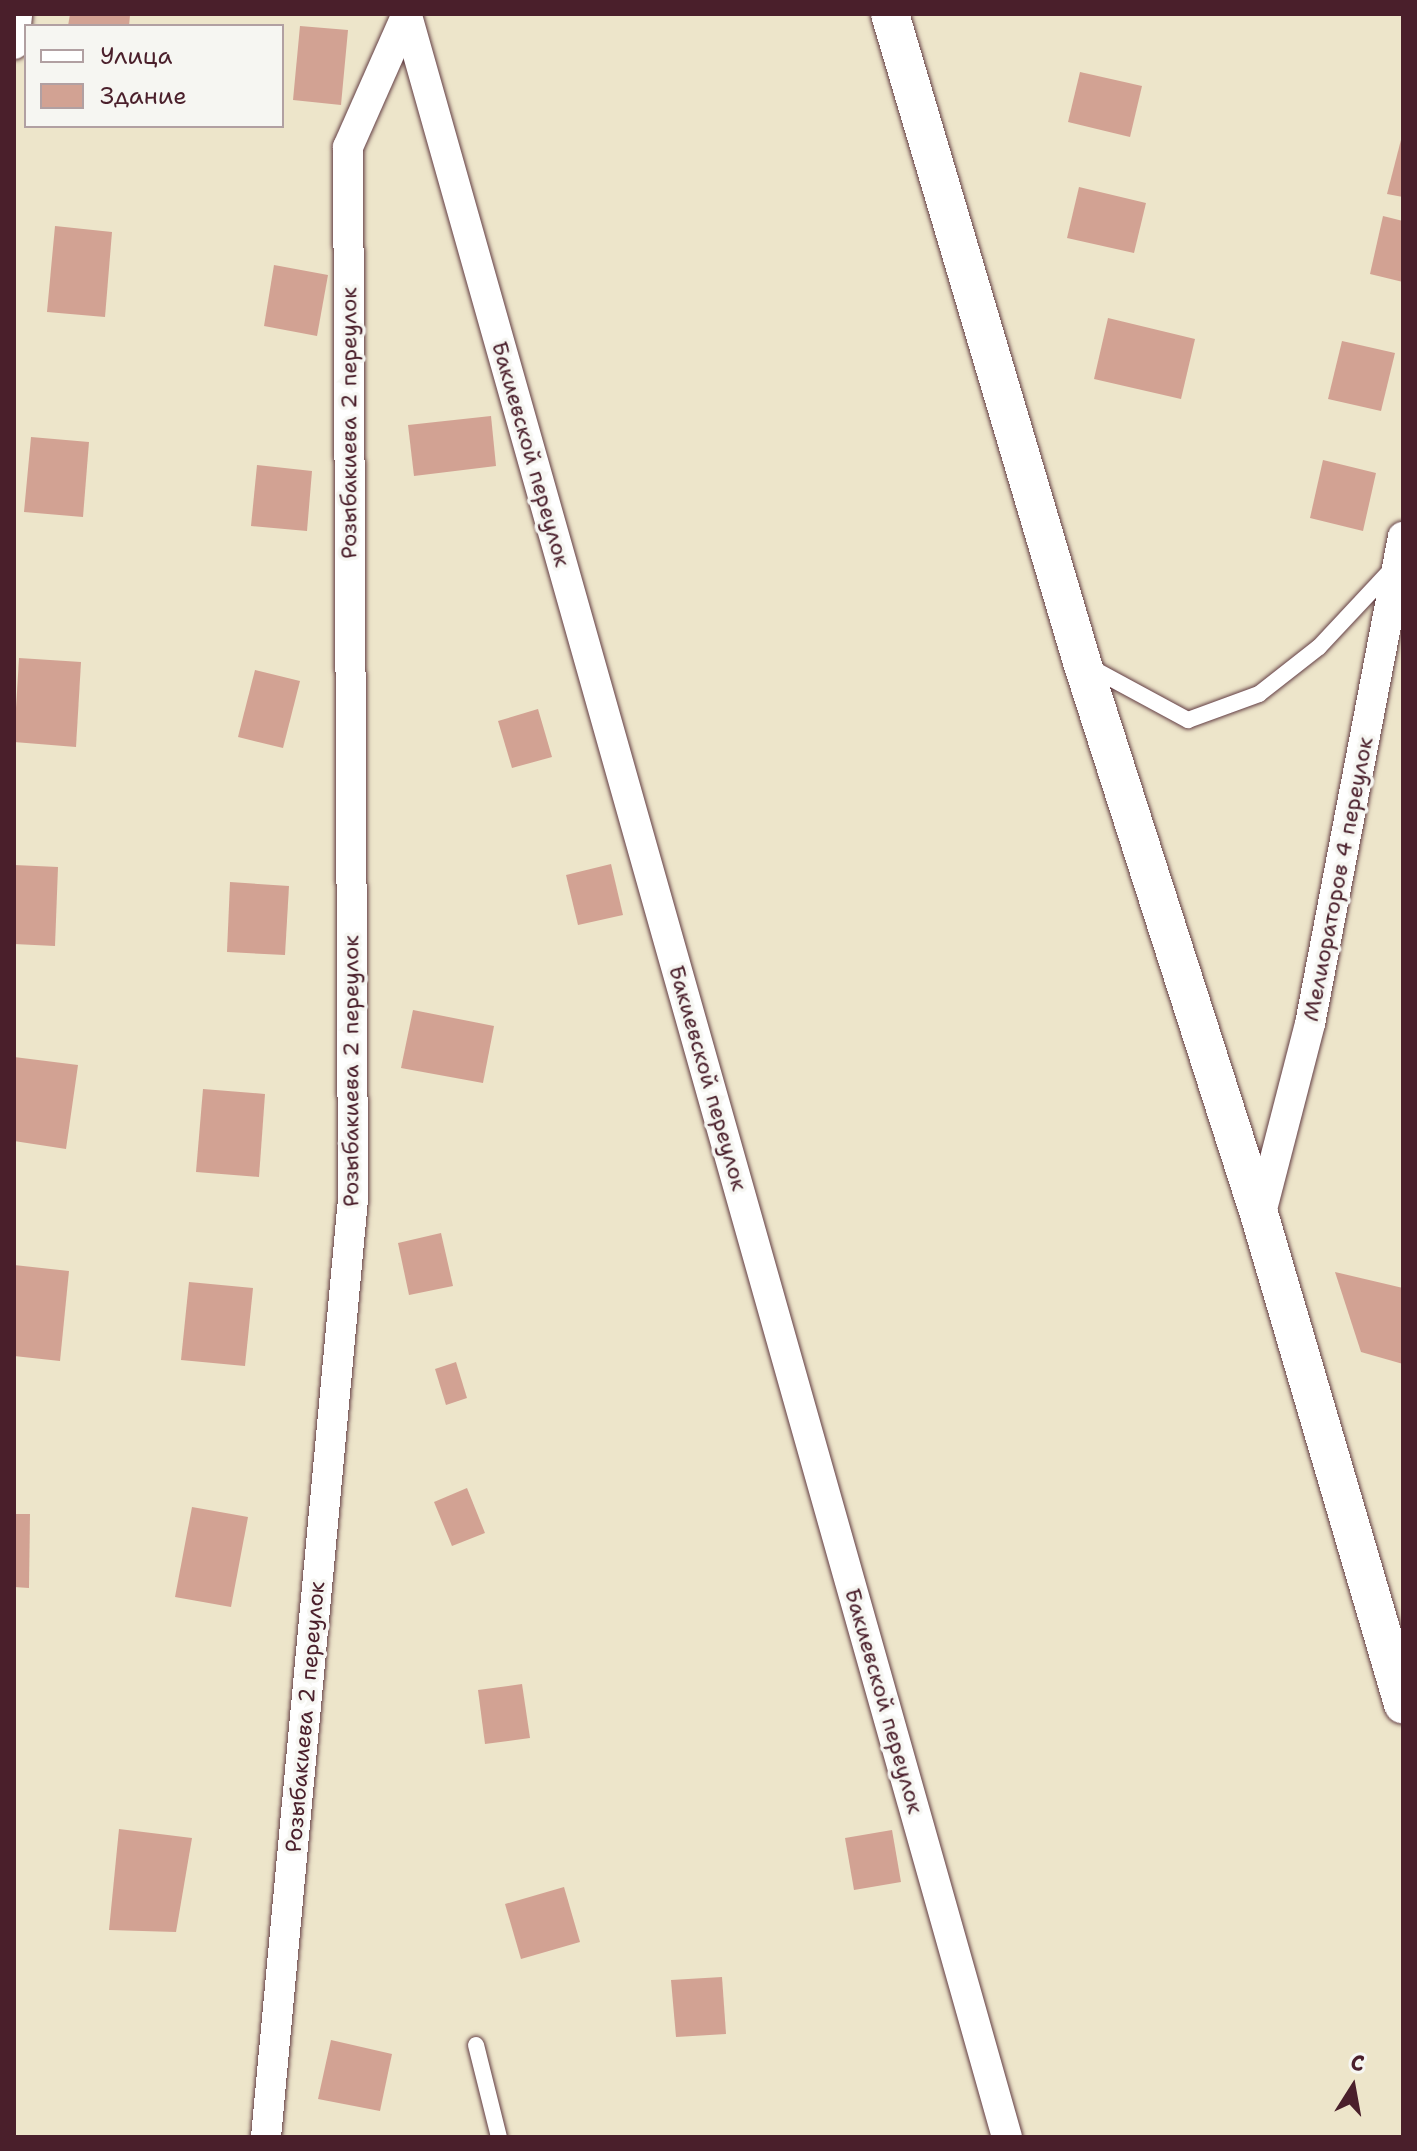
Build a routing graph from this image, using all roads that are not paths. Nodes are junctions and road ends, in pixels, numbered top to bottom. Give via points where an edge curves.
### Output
1 (17, 14) edge
2 (890, 14) edge
3 (408, 16) edge
4 (14, 44) edge
5 (1401, 550) edge
6 (1082, 662) junction
7 (1260, 1217) junction
8 (1393, 1638) edge
9 (1403, 1704) edge
10 (476, 2045) dead end
11 (266, 2137) edge
12 (499, 2137) edge
13 (1007, 2137) edge

1 - 4 street
2 - 6 street
3 - 11 street, Розыбакиева 2 переулок via 348,147 353,1200
3 - 13 street, Бакиевской переулок
5 - 6 lane via 1319,647 1259,694 1188,720
5 - 7 street, Мелиораторов 4 переулок via 1310,1024
6 - 7 street
7 - 8 street
8 - 9 street
10 - 12 lane

